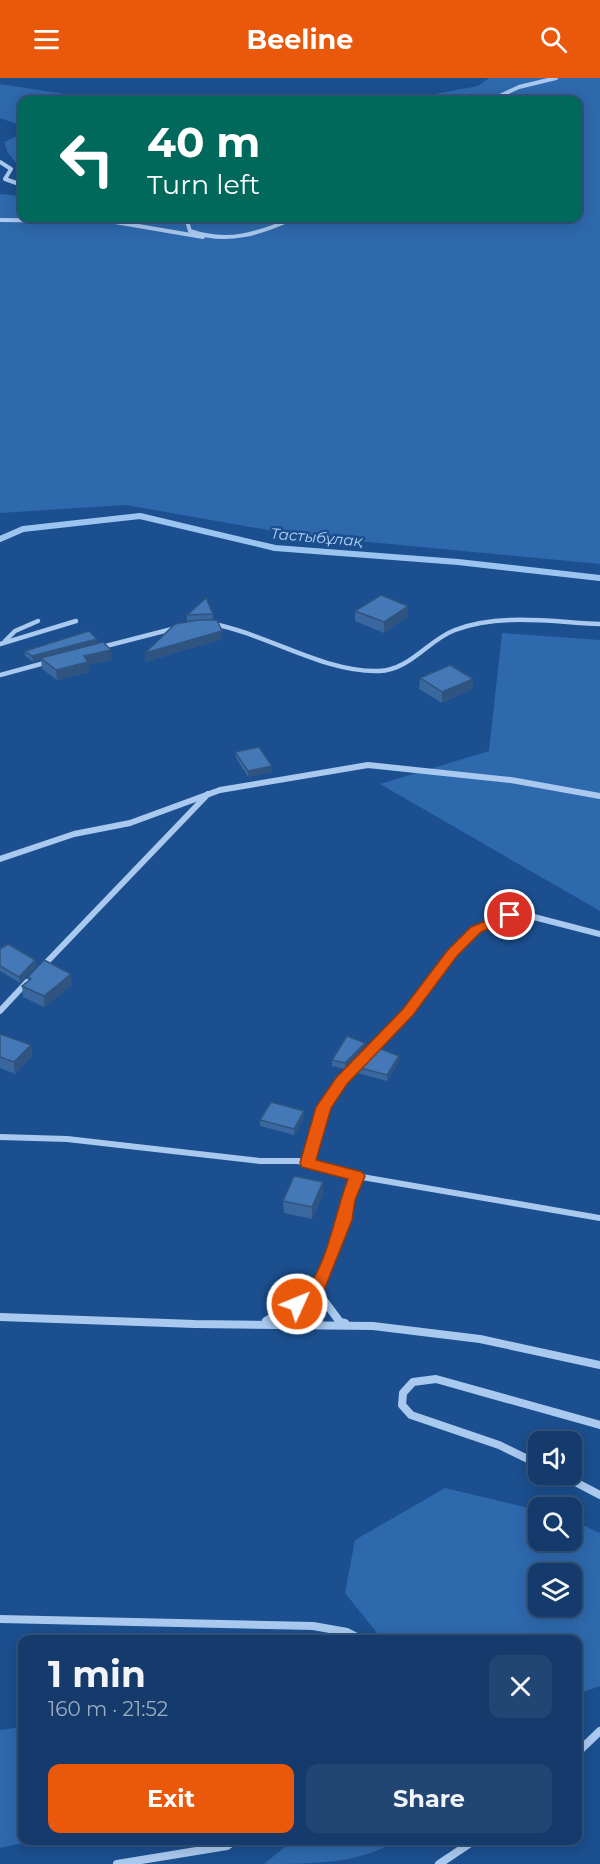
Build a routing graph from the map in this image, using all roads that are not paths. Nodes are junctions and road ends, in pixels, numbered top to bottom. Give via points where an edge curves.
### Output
1 (556, 78) edge
2 (500, 96) edge
3 (0, 162) edge
4 (18, 184) edge
5 (0, 220) edge
6 (18, 220) edge
7 (115, 222) edge
8 (187, 222) edge
9 (286, 222) edge
10 (203, 237) junction
11 (38, 621) dead end
12 (76, 621) dead end
13 (207, 623) edge
14 (600, 624) edge
15 (182, 627) edge
16 (2, 643) edge
17 (99, 648) edge
18 (56, 660) edge
19 (0, 675) edge
20 (209, 794) junction
21 (600, 796) edge
22 (0, 859) edge
23 (600, 934) edge
24 (39, 970) edge
25 (31, 978) edge
26 (0, 1011) edge
27 (0, 1137) edge
28 (308, 1163) junction
29 (357, 1176) junction
30 (600, 1218) edge
31 (316, 1290) junction
32 (0, 1317) edge
33 (254, 1324) junction
34 (355, 1325) junction
35 (600, 1365) edge
36 (600, 1425) edge
37 (528, 1459) edge
38 (580, 1485) edge
39 (600, 1496) edge
40 (0, 1619) edge
41 (353, 1635) edge
42 (600, 1731) edge
43 (582, 1748) edge
44 (228, 1845) edge
45 (468, 1845) edge
46 (117, 1864) edge
47 (439, 1864) edge

1 - 2 street
3 - 4 street via 11,169 5,179
5 - 6 street
7 - 10 street
8 - 10 street via 190,231
9 - 10 street via 234,239
11 - 16 street via 15,631
12 - 16 street
13 - 14 street via 233,627 335,664 378,671 394,669 452,631 468,626
15 - 17 street
18 - 19 street
20 - 21 street via 368,765 512,780
20 - 22 street via 130,823 74,834
20 - 24 street
23 - 28 street via 530,916 510,915 476,930 452,954 408,1012 341,1081 324,1107
25 - 26 street
27 - 28 street via 77,1140
28 - 29 street
29 - 30 street
29 - 31 street
31 - 33 street via 272,1320
31 - 34 street via 340,1322
32 - 33 street
33 - 34 street
34 - 35 street via 480,1339
36 - 37 street via 436,1379 413,1382 404,1393 402,1405 411,1415
38 - 39 street
40 - 41 street via 313,1626
42 - 43 street
44 - 46 street
45 - 47 street

